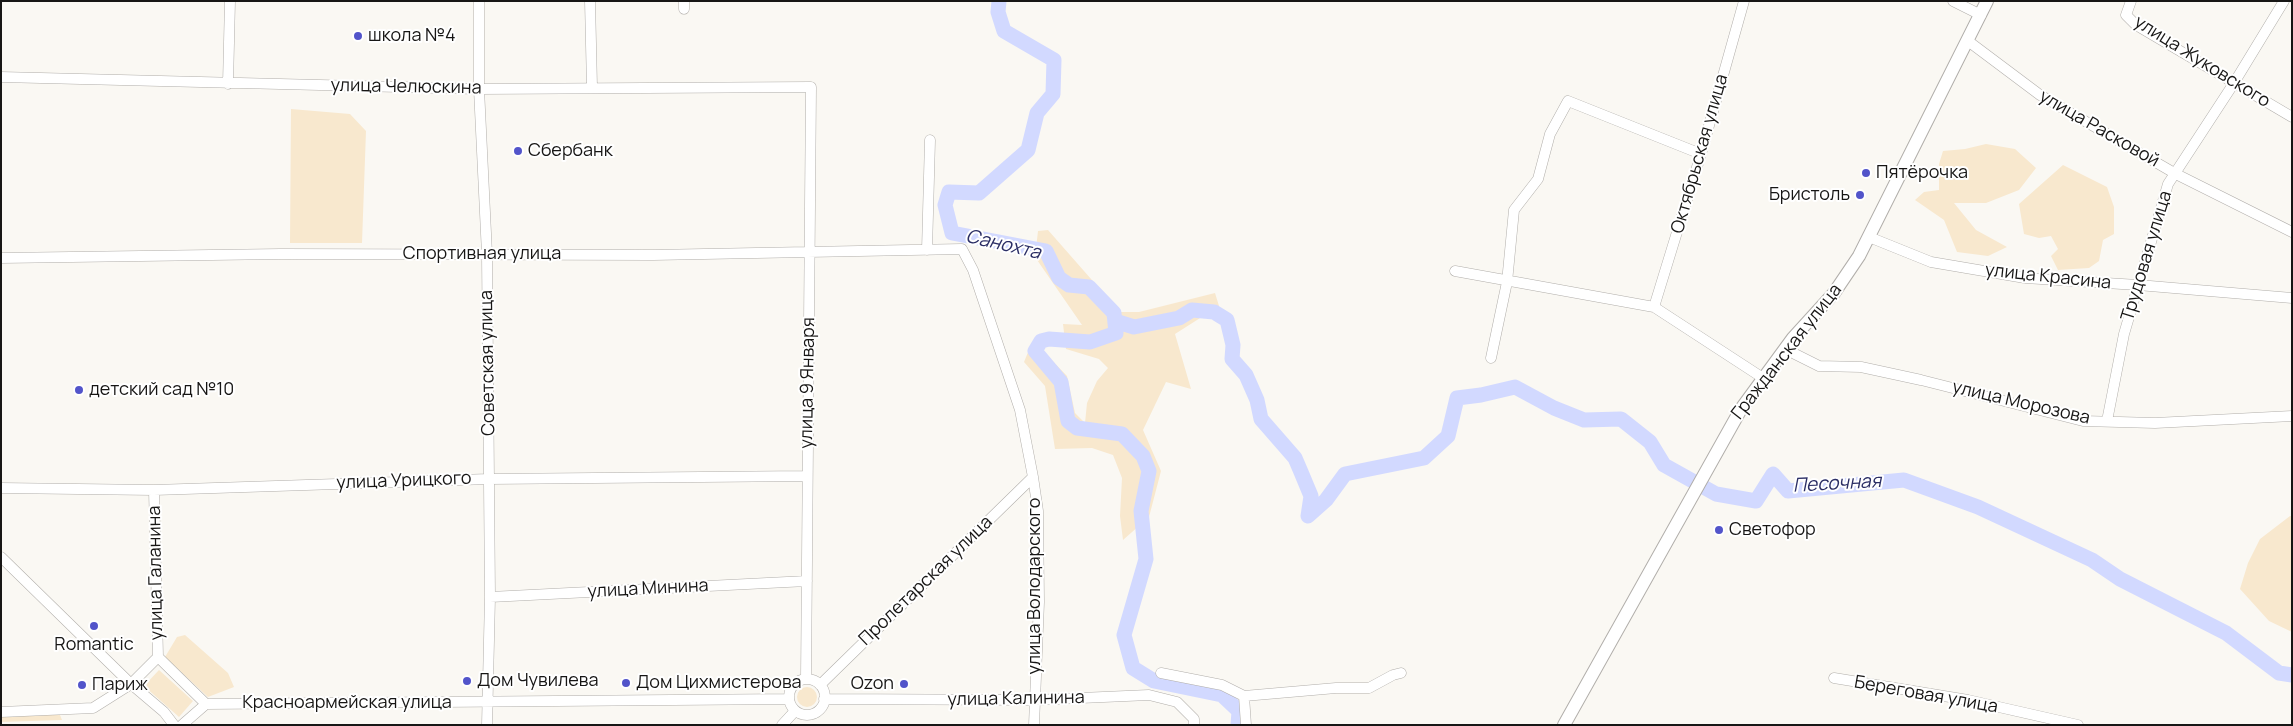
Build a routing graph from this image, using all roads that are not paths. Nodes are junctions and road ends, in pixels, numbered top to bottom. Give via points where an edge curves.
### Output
1 (230, 1) edge
2 (479, 1) edge
3 (590, 1) edge
4 (1744, 1) edge
5 (1953, 1) edge
6 (1987, 1) edge
7 (2131, 1) edge
8 (2284, 1) edge
9 (1981, 15) junction
10 (1968, 41) junction
11 (1, 77) edge
12 (2234, 83) junction
13 (228, 84) junction
14 (592, 87) junction
15 (811, 87) joint
16 (479, 89) junction
17 (2292, 117) edge
18 (930, 140) dead end
19 (1701, 154) junction
20 (2176, 174) junction
21 (2292, 232) edge
22 (1869, 237) junction
23 (962, 249) joint
24 (927, 250) junction
25 (810, 252) junction
26 (487, 254) junction
27 (1, 258) edge
28 (1455, 271) dead end
29 (1507, 282) junction
30 (2138, 285) junction
31 (2292, 298) edge
32 (1654, 307) junction
33 (1785, 349) junction
34 (1491, 358) dead end
35 (1764, 378) junction
36 (2292, 416) edge
37 (2107, 421) junction
38 (807, 476) junction
39 (1033, 477) junction
40 (489, 479) junction
41 (1, 488) edge
42 (154, 490) junction
43 (1, 557) edge
44 (807, 580) junction
45 (490, 598) junction
46 (158, 657) junction
47 (1161, 673) dead end
48 (1401, 673) dead end
49 (1834, 678) dead end
50 (806, 679) junction
51 (131, 684) junction
52 (820, 685) junction
53 (1244, 696) junction
54 (789, 699) junction
55 (824, 699) junction
56 (1035, 700) junction
57 (487, 703) junction
58 (206, 704) junction
59 (795, 711) junction
60 (1, 712) edge
61 (808, 720) edge
62 (174, 725) edge
63 (182, 725) edge
64 (488, 725) edge
65 (782, 725) edge
66 (1034, 725) edge
67 (1194, 725) edge
68 (1246, 725) edge
69 (1564, 725) edge
70 (2078, 725) edge

1 - 13 street
2 - 16 street, Советская улица
3 - 14 street
4 - 19 street, Октябрьская улица
5 - 9 street
6 - 9 street, Гражданская улица
7 - 12 street, улица Жуковского via 2126,15 2136,25
8 - 12 street, Трудовая улица
9 - 10 street, Гражданская улица
10 - 20 street, улица Расковой via 2040,95
10 - 22 street, Гражданская улица
11 - 13 street, улица Челюскина
12 - 17 street, улица Жуковского
12 - 20 street, Трудовая улица
13 - 16 street, улица Челюскина
14 - 15 street, улица Челюскина
14 - 16 street, улица Челюскина
15 - 25 street, улица 9 Января
16 - 26 street, Советская улица
18 - 24 street
19 - 29 street via 1568,101 1550,134 1538,179 1514,210
19 - 32 street, Октябрьская улица
20 - 21 street, улица Расковой
20 - 30 street, Трудовая улица via 2168,184
22 - 30 street, улица Красина via 1931,262 2025,278
22 - 33 street, Гражданская улица via 1834,294
23 - 24 street, Спортивная улица
23 - 39 street, улица Володарского via 1020,410
24 - 25 street, Спортивная улица
25 - 26 street, Спортивная улица
25 - 38 street, улица 9 Января
26 - 27 street, Спортивная улица
26 - 40 street, Советская улица
28 - 29 street
29 - 32 street
29 - 34 street
30 - 31 street, улица Красина
30 - 37 street, Трудовая улица via 2124,334
32 - 35 street
33 - 35 street, Гражданская улица
33 - 37 street, улица Морозова via 1819,366 1861,367 2083,421
35 - 69 street, Гражданская улица via 1741,408 1701,477
36 - 37 street, улица Морозова via 2155,423
38 - 40 street, улица Урицкого
38 - 44 street, улица 9 Января
39 - 52 street, Пролетарская улица
39 - 56 street, улица Володарского via 1038,511 1039,602
40 - 42 street, улица Урицкого
40 - 45 street, Советская улица
41 - 42 street, улица Урицкого
42 - 46 street, улица Галанина
43 - 51 street
44 - 45 street, улица Минина
44 - 50 street, улица 9 Января
45 - 57 street, Советская улица
46 - 51 street
46 - 58 street
47 - 53 street via 1222,685
48 - 53 street via 1369,688
49 - 70 street, Береговая улица via 1968,700
50 - 52 street
50 - 54 street via 791,688
51 - 60 street via 98,706 85,710
51 - 62 street via 149,697
52 - 55 street
53 - 68 street
54 - 57 street, Красноармейская улица
54 - 59 street
55 - 56 street, улица Калинина
55 - 61 street
56 - 66 street, улица Володарского
56 - 67 street, улица Калинина via 1149,695 1177,702 1194,719
57 - 58 street, Красноармейская улица
57 - 64 street, Советская улица
58 - 63 street
59 - 61 street
59 - 65 street

